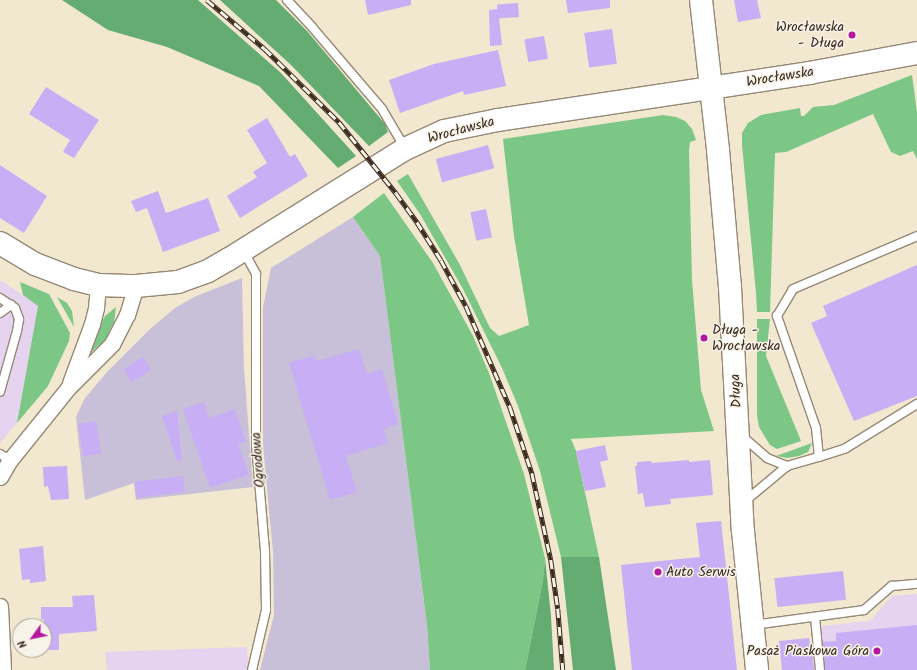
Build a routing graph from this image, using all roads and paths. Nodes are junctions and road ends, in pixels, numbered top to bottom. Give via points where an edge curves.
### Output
1 (287, 0) edge
2 (701, 0) edge
3 (917, 53) edge
4 (712, 87) junction
5 (406, 148) junction
6 (917, 236) edge
7 (0, 244) edge
8 (244, 251) junction
9 (98, 284) junction
10 (136, 286) junction
11 (0, 298) edge
12 (11, 305) junction
13 (0, 313) edge
14 (2, 381) edge
15 (68, 388) junction
16 (0, 392) edge
17 (917, 404) edge
18 (738, 432) junction
19 (5, 457) edge
20 (819, 457) junction
21 (787, 466) junction
22 (0, 477) edge
23 (742, 504) junction
24 (917, 584) edge
25 (0, 606) edge
26 (815, 617) junction
27 (753, 625) junction
28 (3, 670) edge
29 (252, 670) edge
30 (757, 670) edge
31 (820, 670) edge

1 - 5 lane via 382,109
2 - 4 main road, Długa
3 - 4 main road, Wrocławska via 809,73
4 - 5 main road, Wrocławska via 462,126 430,136
4 - 18 main road, Długa via 730,287
5 - 8 main road, Wrocławska
6 - 20 lane via 793,289 777,316 816,428
7 - 9 main road, Wrocławska via 35,264 74,279
8 - 10 main road, Wrocławska via 208,271 191,277 155,285
8 - 29 lane, Ogrodowa via 256,274 256,444 265,551 266,610
9 - 10 main road, Wrocławska
9 - 15 street via 92,324
10 - 15 street via 127,315 112,344
11 - 12 lane
12 - 13 lane
12 - 14 lane via 19,319
14 - 16 lane
15 - 19 street
17 - 20 lane via 846,448
18 - 21 lane via 767,458
18 - 23 main road, Długa
19 - 22 street
20 - 21 lane
21 - 23 lane
23 - 27 main road, Długa
24 - 26 lane via 892,586 864,610
25 - 28 street
26 - 27 lane
26 - 31 lane
27 - 30 main road, Długa

